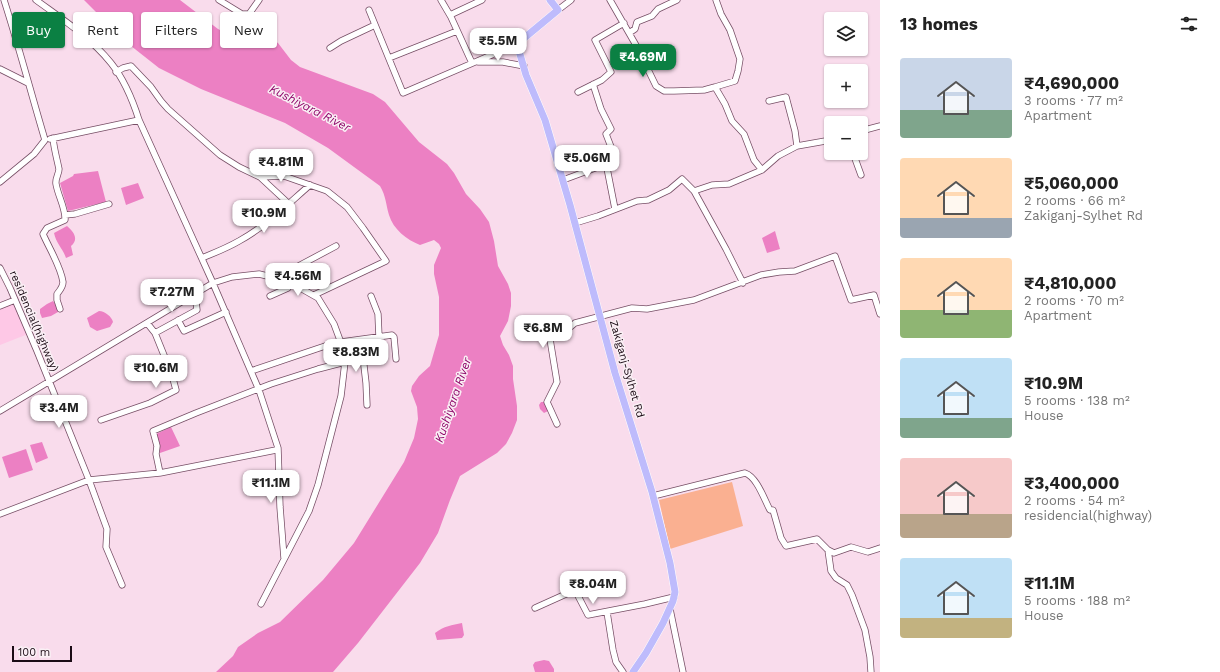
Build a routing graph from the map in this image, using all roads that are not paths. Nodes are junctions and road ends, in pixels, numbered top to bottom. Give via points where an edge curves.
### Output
1 (4, 0) edge
2 (36, 0) edge
3 (219, 0) edge
4 (259, 0) edge
5 (441, 0) edge
6 (482, 0) edge
7 (550, 0) edge
8 (571, 0) edge
9 (610, 0) edge
10 (677, 0) edge
11 (716, 0) edge
12 (369, 10) dead end
13 (558, 10) junction
14 (450, 15) junction
15 (624, 23) junction
16 (374, 25) junction
17 (457, 31) junction
18 (629, 33) junction
19 (517, 44) junction
20 (330, 48) dead end
21 (389, 58) junction
22 (472, 63) junction
23 (524, 66) junction
24 (0, 69) edge
25 (116, 72) junction
26 (28, 82) junction
27 (593, 84) junction
28 (715, 87) junction
29 (578, 92) dead end
30 (769, 101) dead end
31 (139, 120) junction
32 (880, 126) edge
33 (868, 129) edge
34 (53, 138) junction
35 (45, 140) junction
36 (824, 141) edge
37 (797, 146) junction
38 (856, 160) edge
39 (606, 164) junction
40 (762, 170) junction
41 (861, 175) dead end
42 (260, 177) junction
43 (563, 180) junction
44 (0, 182) edge
45 (310, 184) junction
46 (694, 191) junction
47 (288, 203) junction
48 (110, 204) dead end
49 (615, 209) junction
50 (65, 215) junction
51 (575, 223) junction
52 (336, 246) dead end
53 (202, 258) junction
54 (0, 268) edge
55 (283, 279) junction
56 (291, 282) junction
57 (213, 283) junction
58 (743, 283) junction
59 (314, 295) junction
60 (192, 296) junction
61 (270, 296) dead end
62 (371, 296) dead end
63 (15, 300) junction
64 (0, 306) edge
65 (60, 309) dead end
66 (226, 312) junction
67 (880, 314) edge
68 (600, 316) junction
69 (178, 320) junction
70 (147, 323) junction
71 (155, 333) junction
72 (380, 337) junction
73 (361, 340) junction
74 (340, 341) junction
75 (396, 359) dead end
76 (345, 362) junction
77 (251, 371) junction
78 (49, 382) junction
79 (259, 390) junction
80 (367, 405) dead end
81 (0, 411) edge
82 (101, 420) dead end
83 (557, 424) dead end
84 (278, 448) junction
85 (160, 473) junction
86 (89, 480) junction
87 (653, 496) junction
88 (0, 514) edge
89 (880, 548) edge
90 (828, 550) junction
91 (284, 559) junction
92 (122, 585) dead end
93 (674, 597) junction
94 (262, 604) dead end
95 (535, 608) dead end
96 (670, 609) junction
97 (607, 612) junction
98 (623, 672) edge
99 (632, 672) edge
100 (683, 672) edge
101 (871, 672) edge

1 - 26 street
2 - 25 street via 92,43 112,64
3 - 4 street via 242,14 249,14
5 - 14 street
6 - 14 street
7 - 13 main road
8 - 13 street
9 - 15 street
10 - 18 street via 638,22 635,29
11 - 28 street via 740,59 735,81
12 - 16 street
13 - 19 main road
14 - 17 street
15 - 18 street
15 - 27 street via 595,40 611,72
16 - 20 street
16 - 21 street
17 - 21 street
17 - 22 street
18 - 28 street via 656,86 664,91 704,90
19 - 22 street
19 - 23 main road, Zakiganj-Sylhet Rd
21 - 22 street via 403,93
22 - 23 street via 491,61
23 - 43 main road, Zakiganj-Sylhet Rd via 545,120
24 - 26 street
25 - 31 street via 132,99
25 - 42 street via 131,66 161,101 220,155
26 - 35 street
27 - 29 street
27 - 39 street via 611,129 606,134 612,152 604,158
28 - 40 street via 732,121 744,134 754,160
30 - 37 street via 786,97
31 - 34 street
31 - 53 street
32 - 33 street
34 - 35 street
34 - 50 street via 59,172 56,183
35 - 44 street via 34,154
36 - 37 street
37 - 40 street via 778,156
38 - 41 street
39 - 43 street
39 - 49 street
40 - 46 street via 728,184 712,185
42 - 45 street via 284,176
42 - 47 street
43 - 51 main road, Zakiganj-Sylhet Rd
45 - 47 street
45 - 59 street via 327,191 347,207 386,261
46 - 49 street via 682,179 669,190 648,200
46 - 58 street
47 - 53 street via 243,239
48 - 50 street
49 - 51 street
50 - 65 street via 65,220 47,228 43,234 63,283 57,294
51 - 68 main road, Zakiganj-Sylhet Rd
52 - 55 street via 291,270
53 - 57 street
54 - 63 street, residencial(highway)
55 - 56 street
55 - 57 street via 259,274 232,277
56 - 59 street
56 - 61 street via 288,288
57 - 60 street
57 - 66 street
58 - 67 street via 761,275 795,271 835,256 851,300 874,295
58 - 68 street via 686,302 647,309 632,308
59 - 74 street via 334,324
60 - 69 street via 197,310
60 - 70 street
62 - 72 street via 378,314
63 - 64 street
63 - 78 street, residencial(highway)
66 - 69 street via 184,331
66 - 77 street
68 - 83 street via 575,323 568,329 549,333 557,382 547,402
68 - 87 main road, Zakiganj-Sylhet Rd
69 - 71 street
70 - 71 street
70 - 78 street
71 - 82 street via 176,390 150,403
72 - 73 street
72 - 75 street via 394,337
73 - 74 street
73 - 80 street
74 - 76 street
74 - 77 street
76 - 79 street
76 - 91 street via 341,396 318,485 309,511
77 - 79 street
78 - 81 street
78 - 86 street, residencial(highway)
79 - 84 street
79 - 85 street via 153,431
84 - 85 street
84 - 91 street
85 - 86 street
86 - 88 street
86 - 92 street, residencial(highway) via 106,529 106,546
87 - 90 street via 745,473 755,480 770,510 774,510 781,538 786,546 817,539
87 - 93 main road, Zakiganj-Sylhet Rd via 670,563
89 - 90 street via 868,552 851,548 834,553
90 - 101 street via 831,570 836,578 847,586 865,630
91 - 94 street
93 - 96 main road, Zakiganj-Sylhet Rd
93 - 97 street
95 - 97 street via 575,590 588,615
96 - 99 main road, Zakiganj-Sylhet Rd via 646,653
96 - 100 street
97 - 98 street via 612,650

